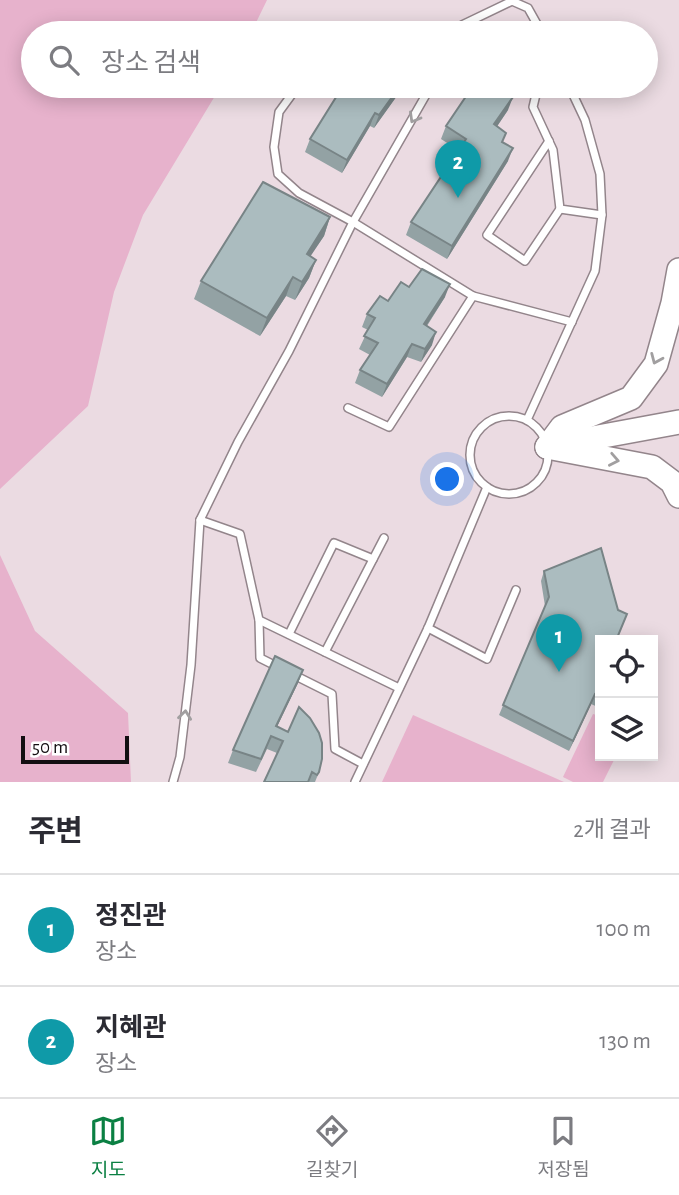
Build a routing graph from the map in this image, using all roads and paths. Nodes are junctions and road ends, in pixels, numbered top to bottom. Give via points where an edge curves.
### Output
1 (512, 1) edge
2 (470, 21) edge
3 (535, 21) edge
4 (289, 98) edge
5 (424, 98) edge
6 (535, 98) edge
7 (575, 98) edge
8 (549, 141) junction
9 (560, 209) junction
10 (601, 215) junction
11 (352, 222) junction
12 (679, 270) edge
13 (473, 296) junction
14 (572, 322) junction
15 (348, 408) dead end
16 (527, 420) junction
17 (679, 422) edge
18 (547, 447) junction
19 (487, 487) junction
20 (679, 496) edge
21 (200, 520) junction
22 (384, 538) dead end
23 (373, 559) junction
24 (516, 590) dead end
25 (259, 620) junction
26 (428, 628) junction
27 (289, 634) junction
28 (325, 652) junction
29 (399, 688) junction
30 (363, 764) junction
31 (173, 782) edge
32 (355, 782) edge

1 - 2 lane
1 - 3 lane via 528,8
4 - 11 lane via 279,112 274,147 278,174 299,193
5 -> 11 lane
6 - 8 lane via 533,107
7 - 10 lane via 600,174
8 - 9 lane
8 - 9 lane via 487,235 525,261
9 - 10 lane
10 - 14 lane via 594,271
11 - 13 lane
11 - 21 lane
12 -> 18 main road via 656,364 631,398 562,427
13 - 14 lane
13 - 15 lane via 389,427
14 - 16 lane
16 - 18 lane via 541,431
16 - 19 lane via 501,417 479,430 470,454 478,478
17 - 18 main road
18 - 19 lane via 548,464 534,485 511,494
18 -> 20 main road via 652,467 672,482
19 - 26 lane
21 - 25 lane via 240,534
31 -> 21 lane via 191,665
22 - 23 lane
23 - 27 lane via 334,543
23 - 28 lane
24 - 26 lane via 487,659
25 - 27 lane
25 - 30 lane via 260,659 332,694 335,749
26 - 29 lane
27 - 28 lane
28 - 29 lane
29 - 30 lane
30 - 32 lane

